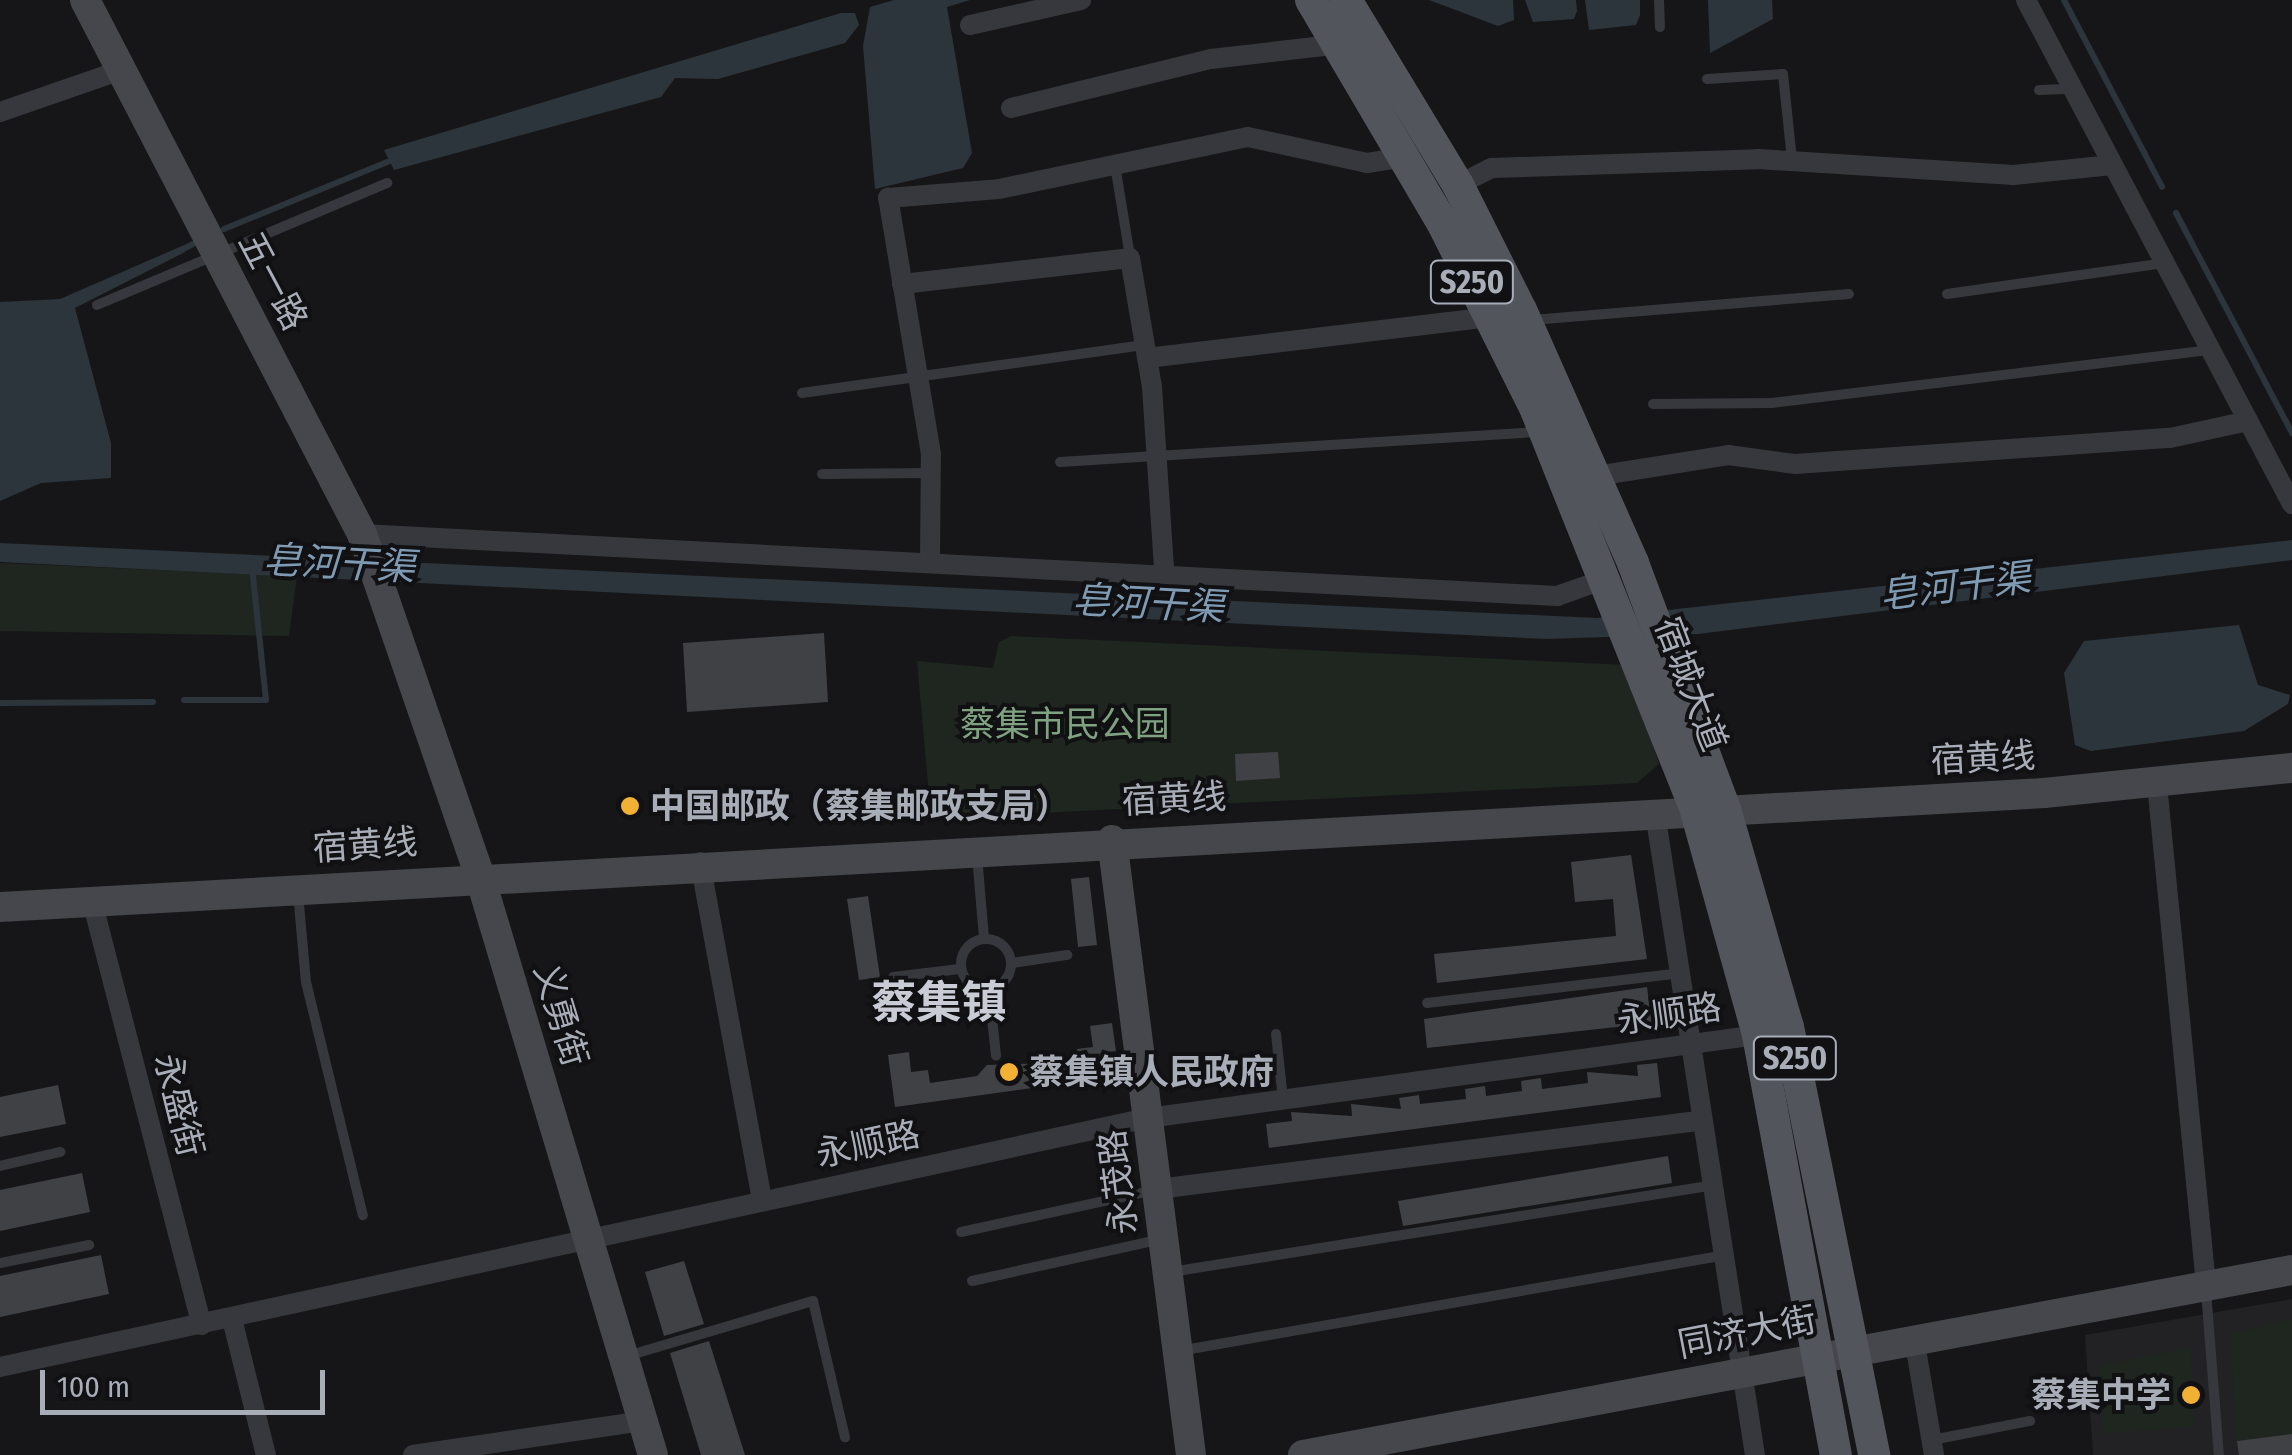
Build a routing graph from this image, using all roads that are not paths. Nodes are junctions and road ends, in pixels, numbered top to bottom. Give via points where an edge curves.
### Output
1 (1081, 0) edge
2 (1310, 0) edge
3 (1346, 0) edge
4 (1659, 0) edge
5 (2026, 0) edge
6 (87, 1) edge
7 (970, 25) dead end
8 (1660, 27) dead end
9 (1341, 44) junction
10 (121, 70) junction
11 (1708, 79) dead end
12 (2073, 89) junction
13 (2039, 90) dead end
14 (1012, 108) dead end
15 (0, 112) edge
16 (1405, 157) junction
17 (1792, 159) junction
18 (1114, 161) junction
19 (2113, 165) junction
20 (388, 183) dead end
21 (1458, 185) junction
22 (216, 251) junction
23 (1130, 258) junction
24 (2164, 262) junction
25 (902, 284) junction
26 (1849, 294) dead end
27 (1947, 294) dead end
28 (96, 305) dead end
29 (1490, 317) junction
30 (1526, 321) junction
31 (2210, 350) junction
32 (1146, 351) junction
33 (918, 381) junction
34 (802, 393) dead end
35 (1653, 404) dead end
36 (2248, 421) junction
37 (1545, 431) junction
38 (1156, 456) junction
39 (1060, 462) dead end
40 (931, 473) junction
41 (822, 474) dead end
42 (1596, 476) junction
43 (2292, 504) edge
44 (362, 534) junction
45 (930, 560) junction
46 (1164, 570) junction
47 (1620, 571) junction
48 (387, 600) joint
49 (2292, 768) edge
50 (2157, 784) junction
51 (1711, 810) junction
52 (1655, 812) junction
53 (1112, 840) junction
54 (976, 848) junction
55 (700, 862) junction
56 (479, 874) junction
57 (298, 887) junction
58 (92, 901) junction
59 (0, 908) edge
60 (984, 939) junction
61 (1067, 954) dead end
62 (1012, 963) junction
63 (960, 969) junction
64 (1675, 974) junction
65 (893, 976) dead end
66 (989, 990) junction
67 (1426, 1003) dead end
68 (1276, 1034) dead end
69 (1758, 1035) junction
70 (1685, 1046) junction
71 (996, 1056) dead end
72 (1284, 1100) junction
73 (1148, 1118) junction
74 (1698, 1121) junction
75 (60, 1152) dead end
76 (0, 1166) edge
77 (1708, 1186) junction
78 (1158, 1189) junction
79 (762, 1200) junction
80 (363, 1215) dead end
81 (961, 1232) dead end
82 (588, 1236) junction
83 (1163, 1239) junction
84 (88, 1245) dead end
85 (1720, 1256) junction
86 (0, 1263) edge
87 (2292, 1270) edge
88 (1167, 1272) junction
89 (972, 1281) dead end
90 (2206, 1286) junction
91 (232, 1318) junction
92 (202, 1325) junction
93 (1914, 1338) junction
94 (1857, 1348) junction
95 (1178, 1352) junction
96 (1820, 1355) junction
97 (624, 1357) junction
98 (0, 1366) edge
99 (1739, 1372) junction
100 (643, 1421) junction
101 (2030, 1422) dead end
102 (845, 1437) dead end
103 (1933, 1447) edge
104 (266, 1455) edge
105 (413, 1455) edge
106 (653, 1455) edge
107 (1191, 1455) edge
108 (1303, 1455) edge
109 (1755, 1455) edge
110 (1836, 1455) edge
111 (1874, 1455) edge
112 (2220, 1455) edge

1 - 7 street
2 - 9 main road, 宿城大道 / S250
3 - 21 main road, 宿城大道 / S250
4 - 8 lane
5 - 12 street
6 - 10 street, 五一路
9 - 14 street via 1210,59
9 - 16 main road, 宿城大道 / S250
10 - 15 street
10 - 22 street, 五一路
11 - 17 lane via 1783,74
12 - 13 lane
12 - 19 street
16 - 18 street via 1367,163 1248,137
16 - 29 main road, 宿城大道 / S250
17 - 19 street via 2013,175
17 - 21 street via 1492,168
18 - 23 lane
18 - 25 street via 998,189 888,198
19 - 24 street
20 - 22 lane
21 - 30 main road, 宿城大道 / S250
22 - 28 lane
22 - 44 street, 五一路
23 - 25 street
23 - 32 street
24 - 27 lane
24 - 31 street
25 - 33 street
26 - 30 lane
29 - 32 street
29 - 37 main road, 宿城大道 / S250
30 - 42 main road, 宿城大道 / S250
31 - 35 lane via 1772,403
31 - 36 street
32 - 33 lane
32 - 38 street
33 - 34 lane
33 - 40 street
36 - 42 street via 2170,438 1795,464 1728,455
36 - 43 street
37 - 38 lane
37 - 47 main road, 宿城大道 / S250
38 - 39 lane
38 - 46 street
40 - 41 lane
40 - 45 street
42 - 47 main road, 宿城大道 / S250
44 - 45 street
44 - 48 street, 五一路
45 - 46 street
46 - 47 street via 1556,596
47 - 51 main road, 宿城大道 / S250
48 - 56 street, 义勇街
49 - 50 street, 宿黄线
50 - 51 street, 宿黄线
50 - 90 street
51 - 52 street, 宿黄线
51 - 69 main road, 宿城大道 / S250
51 - 94 main road, 宿城大道 / S250 via 1788,1028
52 - 53 street, 宿黄线
52 - 64 street
53 - 54 street, 宿黄线
53 - 73 street, 永茂路
54 - 55 street, 宿黄线
54 - 60 lane
55 - 56 street, 宿黄线
55 - 79 street
56 - 57 street, 宿黄线
56 - 82 street, 义勇街
57 - 58 street, 宿黄线
57 - 80 lane via 306,982
58 - 59 street, 宿黄线
58 - 92 street, 永盛街
60 - 62 lane via 1006,948
60 - 63 lane via 964,950
61 - 62 lane
62 - 66 lane
63 - 65 lane
63 - 66 lane
64 - 67 lane
64 - 70 street
66 - 71 lane
68 - 72 lane
69 - 70 street, 永顺路
69 - 96 main road, 宿城大道 / S250
70 - 72 street, 永顺路
70 - 74 street
72 - 73 street, 永顺路
73 - 78 street, 永茂路
73 - 79 street, 永顺路
74 - 77 street
74 - 78 street
75 - 76 lane
77 - 85 street
77 - 88 lane
78 - 81 lane
78 - 83 street, 永茂路
79 - 82 street, 永顺路
82 - 91 street, 永顺路
82 - 97 street, 义勇街
83 - 88 street, 永茂路
83 - 89 lane
84 - 86 lane
85 - 95 lane
85 - 99 street
87 - 90 street, 同济大街
88 - 95 street, 永茂路
90 - 93 street, 同济大街
90 - 112 lane
91 - 92 street, 永顺路
91 - 104 street
92 - 98 street, 永顺路
93 - 94 street, 同济大街
93 - 103 street
94 - 96 street, 同济大街
94 - 111 main road, 宿城大道 / S250
95 - 107 street, 永茂路
96 - 99 street, 同济大街
96 - 110 main road, 宿城大道 / S250
97 - 100 street, 义勇街
97 - 102 lane via 813,1301
99 - 108 street, 同济大街
99 - 109 street
100 - 105 street
100 - 106 street, 义勇街
101 - 103 lane

